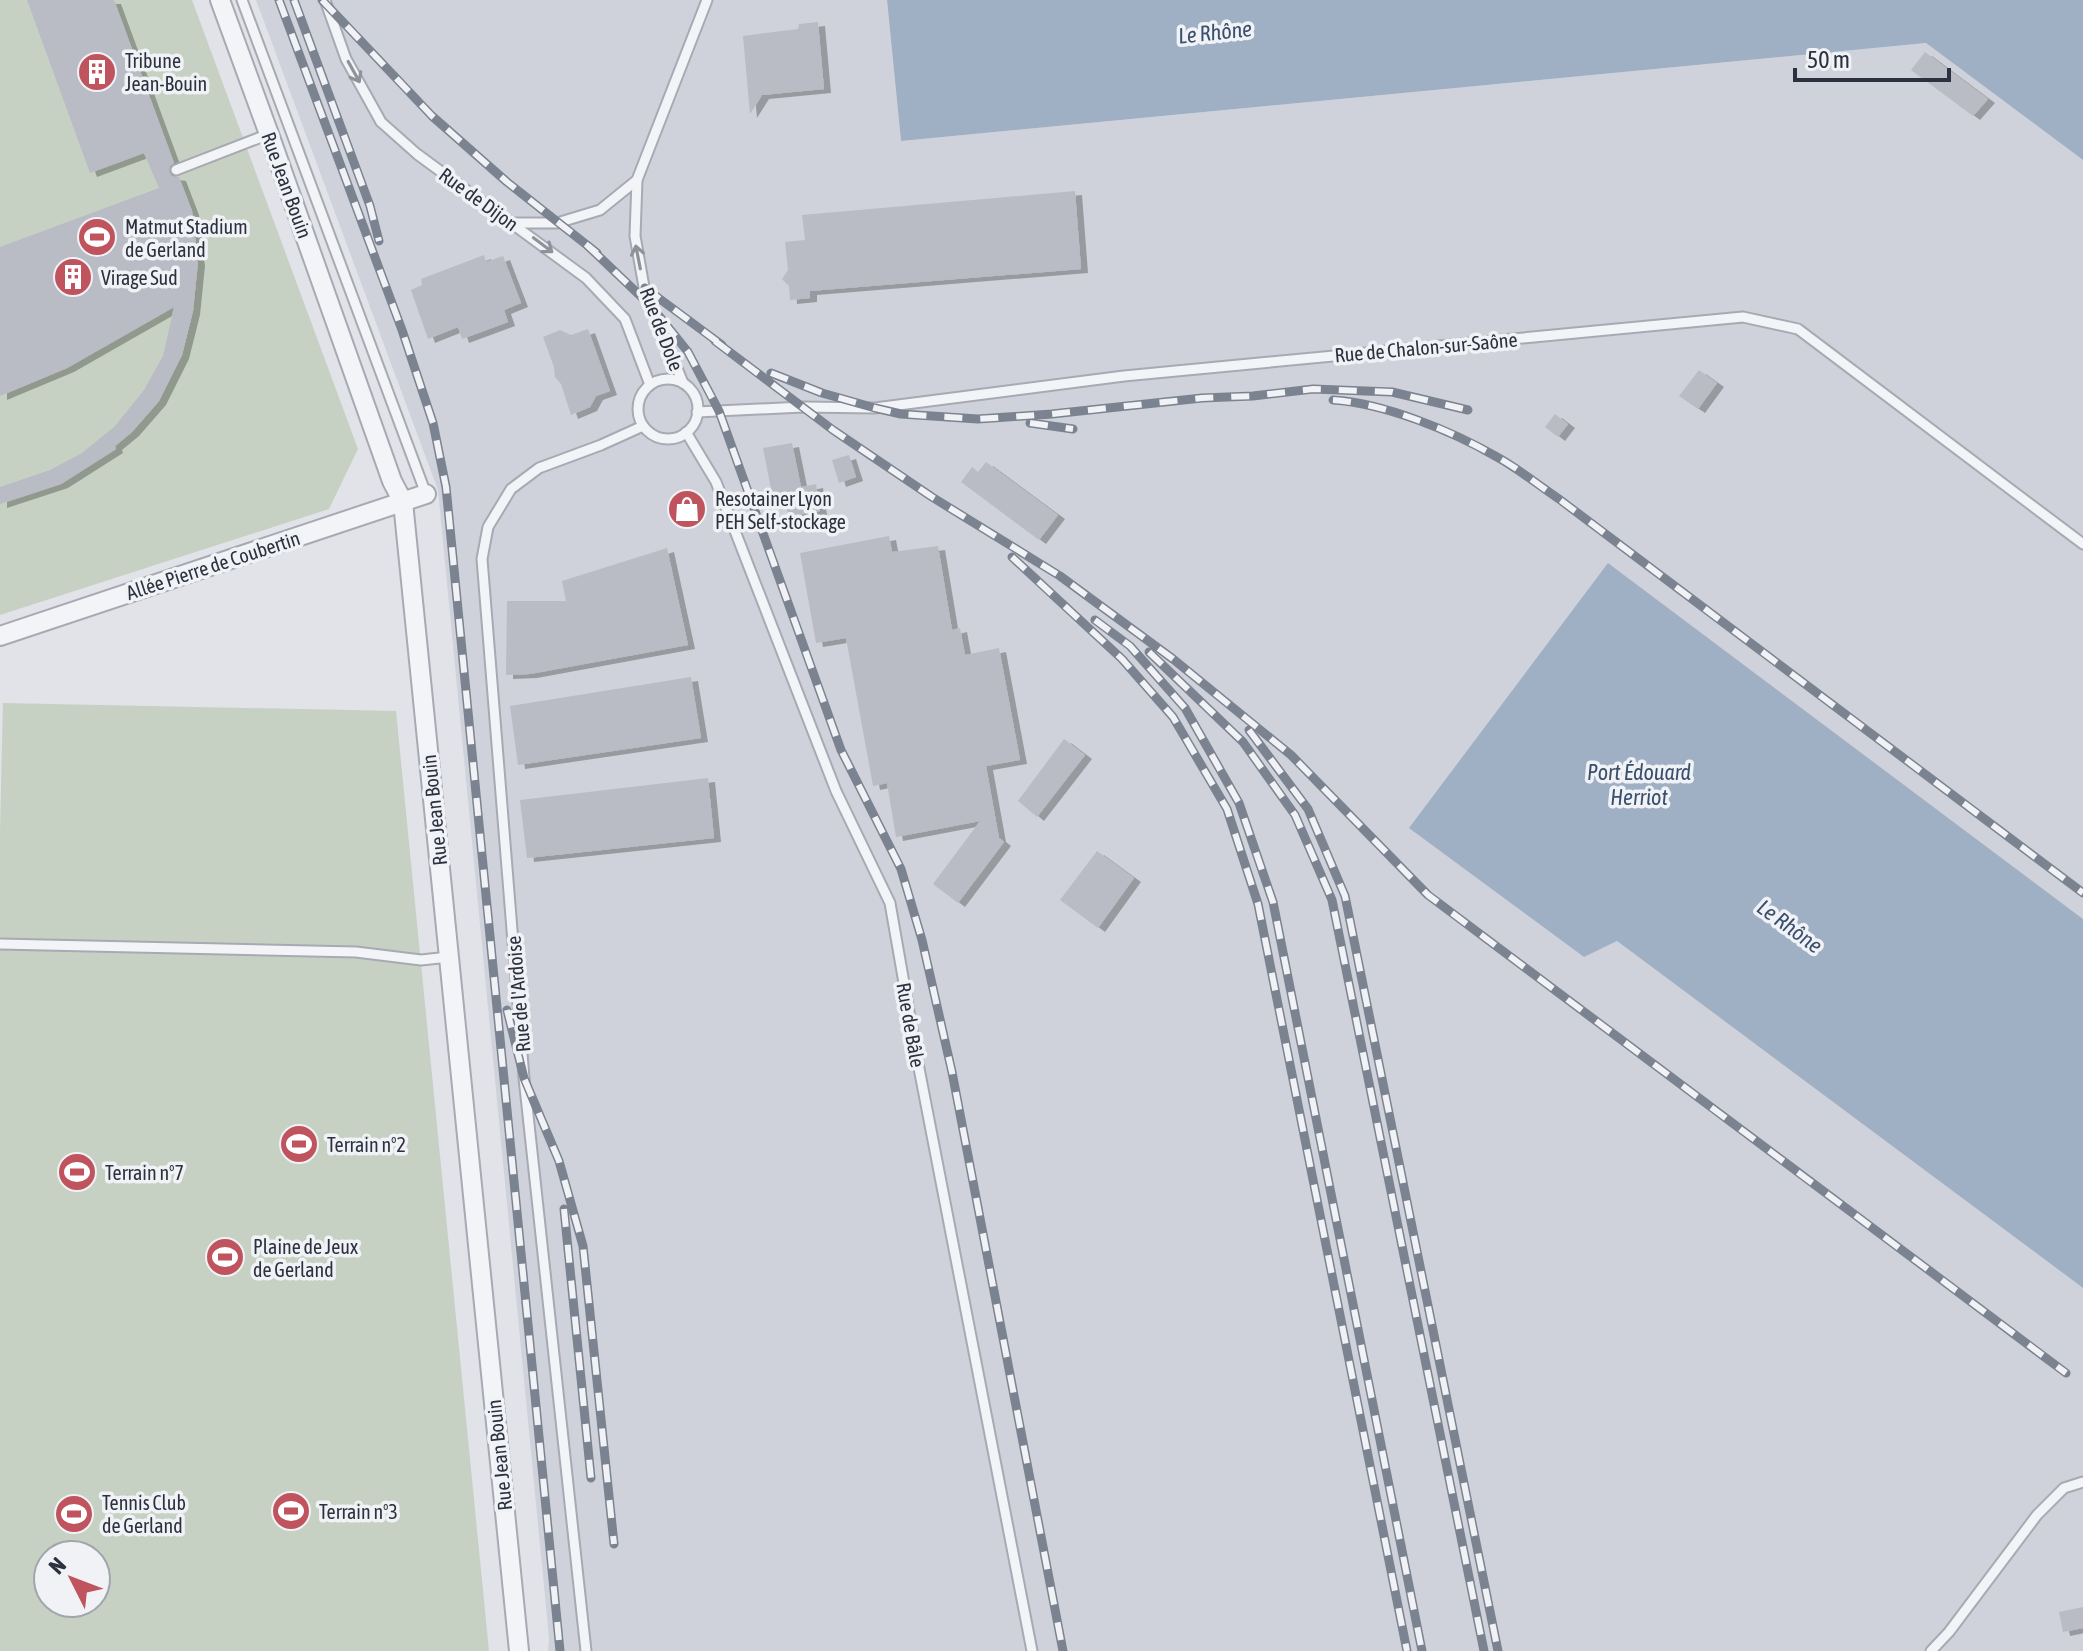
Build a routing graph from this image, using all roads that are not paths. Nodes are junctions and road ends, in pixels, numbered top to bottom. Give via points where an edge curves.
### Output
1 (220, 0) edge
2 (242, 0) edge
3 (325, 0) edge
4 (707, 0) edge
5 (269, 134) junction
6 (176, 170) dead end
7 (637, 180) junction
8 (512, 223) junction
9 (683, 383) junction
10 (650, 385) junction
11 (697, 412) junction
12 (643, 426) junction
13 (686, 432) junction
14 (426, 494) joint
15 (403, 502) junction
16 (2083, 544) edge
17 (0, 636) edge
18 (0, 944) edge
19 (449, 957) junction
20 (2083, 1482) edge
21 (519, 1651) edge
22 (586, 1651) edge
23 (1032, 1651) edge
24 (1931, 1651) edge

1 - 5 street, Rue Jean Bouin
2 - 14 lane, Rue Jean Bouin
3 -> 8 lane, Rue de Dijon via 346,59 381,122
4 - 7 lane, Rue de Dole
5 - 6 lane
5 - 15 street, Rue Jean Bouin
7 - 8 lane, Rue de Dole via 600,210 557,223
9 -> 7 lane, Rue de Dole via 644,287 635,236
8 -> 10 lane, Rue de Dijon via 586,278 625,319
9 - 10 lane via 666,379
9 - 11 lane via 694,396
10 - 12 lane via 638,409
11 - 13 lane
11 - 16 lane, Rue de Chalon-sur-Saône via 875,408 1124,376 1743,317 1798,329
12 - 13 lane via 668,439
12 - 22 lane, Rue de l'Ardoise via 539,468 511,489 488,527 482,559 524,1078
13 - 23 lane, Rue de Bâle via 716,482 836,791 890,903
14 - 15 street, Allée Pierre de Coubertin
15 - 17 street, Allée Pierre de Coubertin
15 - 19 street, Rue Jean Bouin
18 - 19 lane
19 - 21 street, Rue Jean Bouin
20 - 24 lane via 2064,1488 2037,1515

